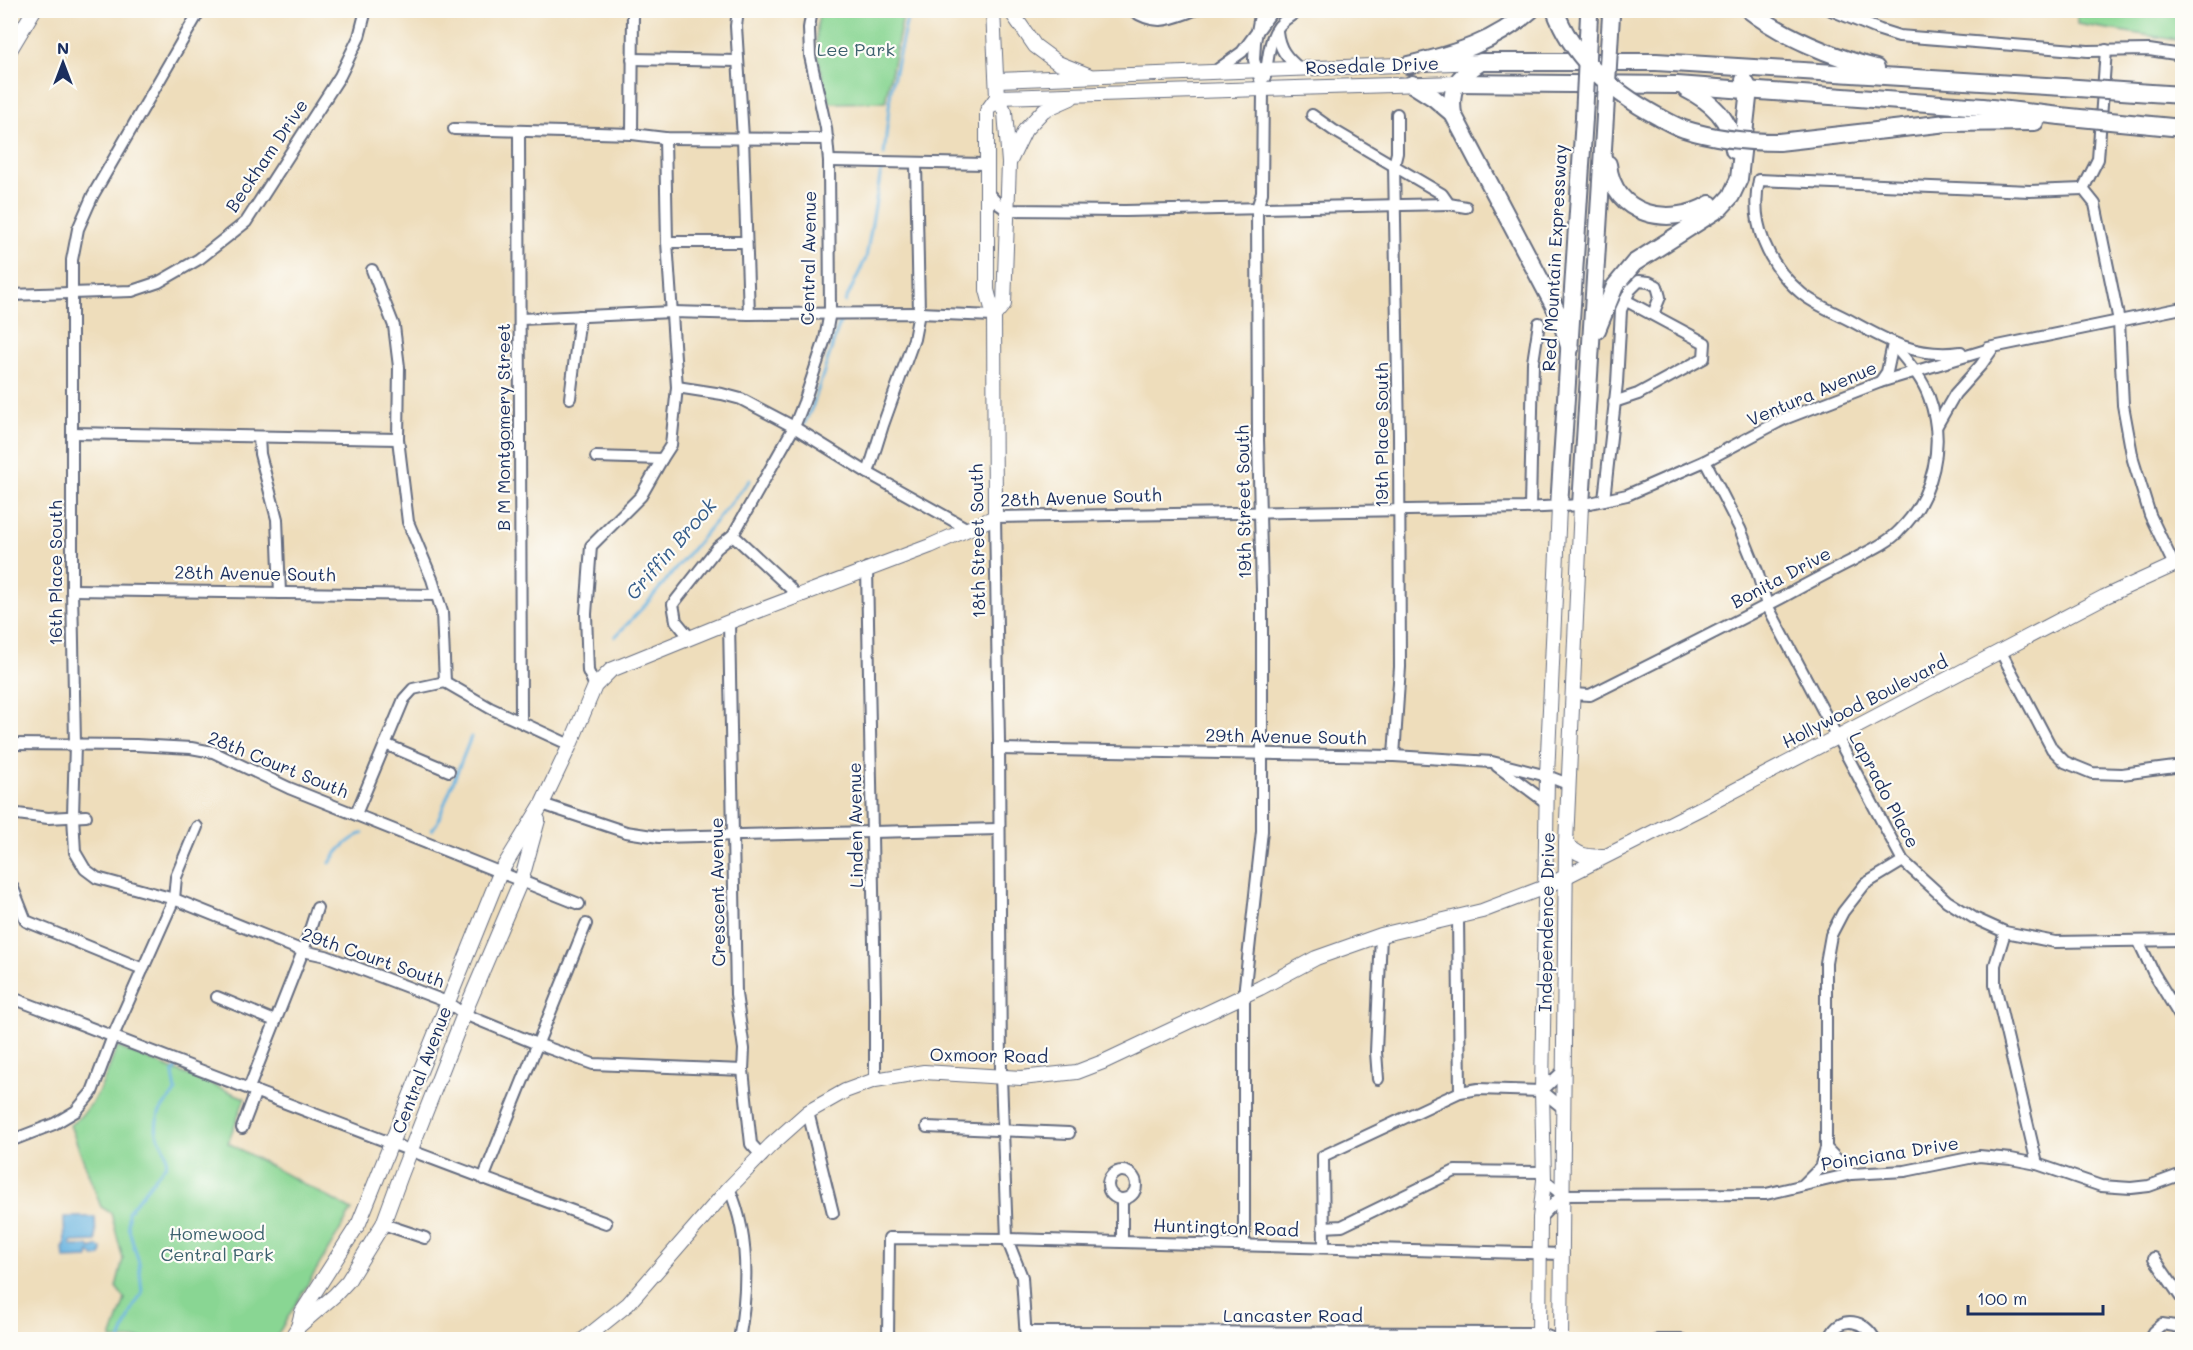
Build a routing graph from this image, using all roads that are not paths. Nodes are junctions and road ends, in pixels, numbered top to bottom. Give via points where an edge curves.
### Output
1 (34, 10) edge
2 (200, 10) edge
3 (366, 10) edge
4 (633, 10) edge
5 (738, 10) edge
6 (812, 10) edge
7 (993, 10) edge
8 (1010, 10) edge
9 (1132, 10) edge
10 (1195, 10) edge
11 (1261, 10) edge
12 (1273, 10) edge
13 (1301, 10) edge
14 (1531, 10) edge
15 (1555, 10) edge
16 (1749, 10) edge
17 (1831, 10) edge
18 (1589, 13) edge
19 (1611, 13) edge
20 (1258, 29) junction
21 (1277, 31) junction
22 (10, 50) edge
23 (2106, 51) junction
24 (2182, 55) edge
25 (632, 59) junction
26 (738, 61) junction
27 (1481, 62) junction
28 (1408, 65) junction
29 (1726, 66) junction
30 (1300, 69) junction
31 (1262, 70) junction
32 (1214, 72) junction
33 (1093, 77) junction
34 (1915, 77) junction
35 (997, 80) junction
36 (1456, 83) junction
37 (1412, 84) junction
38 (1677, 85) junction
39 (1263, 89) junction
40 (1749, 89) junction
41 (1077, 95) junction
42 (2182, 95) edge
43 (997, 98) junction
44 (1397, 114) dead end
45 (1453, 114) junction
46 (1312, 115) dead end
47 (2060, 119) junction
48 (1605, 123) junction
49 (454, 129) dead end
50 (2182, 130) edge
51 (519, 132) junction
52 (632, 134) junction
53 (665, 138) junction
54 (743, 138) junction
55 (828, 139) junction
56 (829, 161) junction
57 (916, 163) junction
58 (1009, 163) junction
59 (986, 164) junction
60 (1394, 165) junction
61 (2083, 189) junction
62 (986, 191) junction
63 (1449, 204) junction
64 (1396, 206) junction
65 (1466, 207) dead end
66 (1257, 208) junction
67 (1007, 210) junction
68 (667, 242) junction
69 (746, 242) junction
70 (372, 270) dead end
71 (72, 294) junction
72 (10, 295) edge
73 (1625, 300) junction
74 (2182, 308) edge
75 (672, 312) junction
76 (830, 312) junction
77 (920, 313) junction
78 (749, 314) junction
79 (1653, 314) junction
80 (580, 316) junction
81 (994, 316) junction
82 (520, 320) junction
83 (2119, 321) junction
84 (1539, 323) dead end
85 (1592, 342) junction
86 (1893, 344) junction
87 (1993, 348) junction
88 (1570, 349) junction
89 (1915, 372) junction
90 (1880, 382) junction
91 (677, 387) junction
92 (570, 398) dead end
93 (1614, 402) junction
94 (794, 427) junction
95 (1936, 427) junction
96 (72, 434) junction
97 (259, 437) junction
98 (398, 439) junction
99 (596, 457) dead end
100 (662, 459) junction
101 (1705, 460) junction
102 (868, 473) junction
103 (1604, 500) junction
104 (1581, 505) junction
105 (1559, 507) junction
106 (1530, 508) junction
107 (1399, 510) junction
108 (1261, 511) junction
109 (995, 517) junction
110 (968, 529) junction
111 (733, 535) junction
112 (2178, 564) edge
113 (867, 568) junction
114 (72, 590) junction
115 (280, 593) junction
116 (437, 595) junction
117 (797, 597) junction
118 (1767, 605) junction
119 (729, 622) junction
120 (690, 638) junction
121 (2001, 652) junction
122 (611, 670) joint
123 (445, 682) junction
124 (595, 686) junction
125 (1572, 694) junction
126 (520, 721) junction
127 (1836, 736) junction
128 (10, 744) edge
129 (75, 744) junction
130 (385, 744) junction
131 (570, 745) junction
132 (999, 749) junction
133 (1261, 753) junction
134 (1394, 756) junction
135 (1492, 762) junction
136 (2182, 766) edge
137 (449, 771) dead end
138 (1547, 776) junction
139 (1568, 784) junction
140 (1547, 803) junction
141 (542, 804) junction
142 (10, 813) edge
143 (356, 814) junction
144 (73, 816) junction
145 (86, 816) dead end
146 (197, 827) dead end
147 (999, 829) junction
148 (873, 832) junction
149 (734, 834) junction
150 (1566, 843) junction
151 (75, 852) joint
152 (1611, 854) junction
153 (1903, 861) junction
154 (500, 873) junction
155 (1566, 877) junction
156 (521, 880) junction
157 (1545, 887) junction
158 (10, 888) edge
159 (174, 899) junction
160 (579, 904) dead end
161 (317, 908) dead end
162 (1458, 917) junction
163 (586, 924) dead end
164 (2005, 932) junction
165 (1381, 935) junction
166 (2182, 940) edge
167 (2139, 942) junction
168 (303, 951) junction
169 (143, 969) junction
170 (1244, 995) junction
171 (10, 997) edge
172 (218, 997) dead end
173 (1544, 999) junction
174 (1564, 1000) junction
175 (447, 1002) junction
176 (464, 1014) junction
177 (2182, 1020) edge
178 (275, 1021) junction
179 (113, 1036) junction
180 (537, 1044) junction
181 (743, 1071) junction
182 (1563, 1071) junction
183 (1001, 1076) junction
184 (1378, 1079) dead end
185 (874, 1080) junction
186 (253, 1089) junction
187 (1542, 1091) junction
188 (1460, 1092) junction
189 (1563, 1108) junction
190 (808, 1112) junction
191 (927, 1126) dead end
192 (242, 1128) dead end
193 (1003, 1129) junction
194 (1069, 1133) dead end
195 (10, 1141) edge
196 (391, 1144) junction
197 (1826, 1148) junction
198 (410, 1151) junction
199 (762, 1156) junction
200 (2037, 1164) junction
201 (1851, 1174) junction
202 (2182, 1174) edge
203 (1544, 1176) junction
204 (483, 1179) junction
205 (1801, 1186) junction
206 (729, 1188) junction
207 (1562, 1195) junction
208 (1122, 1199) dead end
209 (833, 1213) dead end
210 (1540, 1218) junction
211 (606, 1223) dead end
212 (383, 1224) junction
213 (1323, 1227) junction
214 (426, 1238) dead end
215 (1007, 1239) junction
216 (1122, 1242) junction
217 (1244, 1245) junction
218 (1324, 1247) junction
219 (1539, 1254) junction
220 (1563, 1254) junction
221 (2154, 1258) dead end
222 (2182, 1299) edge
223 (298, 1327) junction
224 (2182, 1332) edge
225 (1026, 1336) edge
226 (1539, 1336) edge
227 (290, 1340) edge
228 (583, 1340) edge
229 (739, 1340) edge
230 (888, 1340) edge
231 (1559, 1340) edge
232 (1658, 1340) edge
233 (1681, 1340) edge
234 (1822, 1340) edge
235 (1875, 1340) edge
236 (2150, 1340) edge

1 - 22 main road
2 - 71 street, 16th Place South via 85,212 72,260
3 - 71 street, Beckham Drive via 359,37 340,76 246,222 199,259 159,282 132,291
4 - 25 street
5 - 26 street
6 - 55 street, Central Avenue via 810,56
7 - 35 main road, 18th Street South
8 - 33 main road via 1035,46 1058,63
9 - 10 street via 1146,19 1164,21
11 - 20 street
12 - 20 street
13 - 21 street via 1290,15
14 - 28 highway via 1497,35 1469,49
15 - 47 highway, bridge via 1595,74 1636,104 1681,128 1721,139 1779,142 1947,123
16 - 34 highway via 1788,35 1861,65
17 - 23 street via 1899,36
18 - 88 highway, Red Mountain Expressway, bridge
19 - 48 highway, bridge
20 - 31 street via 1254,60
20 - 32 street via 1242,52
21 - 30 street via 1278,45
21 - 31 street via 1269,41
23 - 24 street via 2149,50
23 - 61 street via 2098,159
25 - 26 street
25 - 52 street
26 - 54 street
27 - 28 main road, Rosedale Drive
27 - 29 highway, Rosedale Drive
27 - 36 highway
28 - 30 main road, Rosedale Drive
29 - 34 highway, Rosedale Drive
29 - 40 highway via 1740,74
30 - 31 main road, Rosedale Drive
31 - 32 main road, Rosedale Drive
31 - 39 street, 19th Street South
32 - 33 main road, Rosedale Drive
33 - 35 main road, Rosedale Drive
34 - 42 highway, bridge
35 - 43 main road, 18th Street South
36 - 37 main road, Rosedale Drive
36 - 38 highway, Rosedale Drive
36 - 45 highway via 1451,98
37 - 39 main road, Rosedale Drive
37 - 45 highway
38 - 40 highway, Rosedale Drive
38 - 48 highway via 1706,99 1723,117 1733,146 1734,159 1722,193 1699,211 1671,218 1644,213 1624,199 1613,186 1609,173
39 - 41 main road, Rosedale Drive
39 - 66 street, 19th Street South via 1262,193
40 - 47 highway, Rosedale Drive via 1983,107
40 - 85 highway via 1739,179 1731,196 1720,208 1634,263 1614,289
41 - 43 main road, Rosedale Drive
41 - 58 main road via 1044,110 1026,130
43 - 58 main road via 1005,112
43 - 59 main road, 18th Street South via 987,111
44 - 60 street, 19th Place South
45 - 88 highway via 1560,317
46 - 60 street
47 - 50 highway, bridge
48 - 85 highway
49 - 51 street
51 - 52 street
51 - 82 street, B M Montgomery Street
52 - 53 street
53 - 54 street
53 - 68 street
54 - 55 street
54 - 69 street
55 - 56 street, Central Avenue
56 - 57 street
56 - 76 street, Central Avenue
57 - 59 street
57 - 77 street
58 - 67 main road
59 - 62 main road, 18th Street South
60 - 63 street via 1442,194
60 - 64 street, 19th Place South
61 - 83 street via 2095,204
61 - 86 street via 2030,191 1759,180 1757,218 1771,259 1803,295
62 - 67 street
62 - 81 main road, 18th Street South via 987,290
63 - 64 street
63 - 65 street
64 - 66 street
64 - 107 street, 19th Place South
66 - 67 street
66 - 108 street, 19th Street South
67 - 81 main road via 1004,304
68 - 69 street
68 - 75 street
69 - 78 street
70 - 98 street via 394,326 399,367
71 - 72 street, Beckham Drive
71 - 96 street, 16th Place South
73 - 79 street
73 - 79 street via 1639,281 1657,286 1660,297
73 - 93 street
74 - 83 street
75 - 78 street
75 - 80 street
75 - 91 street
76 - 77 street
76 - 78 street
76 - 94 street, Central Avenue via 825,339
77 - 81 street
77 - 102 street
79 - 93 street via 1705,343 1704,358 1638,394
80 - 82 street
80 - 92 street
81 - 109 main road, 18th Street South
82 - 126 street, B M Montgomery Street
83 - 87 street
83 - 112 street via 2123,405 2133,460 2150,515
84 - 106 street via 1533,362
85 - 104 highway
86 - 87 street via 1944,354
86 - 89 street, Bonita Drive
86 - 90 street via 1887,372
87 - 89 street, Ventura Avenue
87 - 95 street, Bonita Drive via 1955,394
88 - 105 highway, Red Mountain Expressway
89 - 90 street, Ventura Avenue
89 - 95 street, Bonita Drive via 1929,396
90 - 101 street, Ventura Avenue via 1784,419
91 - 94 street via 741,399
91 - 100 street via 671,445
93 - 103 street
94 - 102 street
94 - 111 street, Central Avenue
95 - 118 street, Bonita Drive via 1935,464 1927,492 1899,532
96 - 97 street
96 - 114 street, 16th Place South
97 - 98 street
97 - 115 street via 277,519
98 - 116 street via 408,522
99 - 100 street
100 - 124 street via 640,496 591,546 586,614 588,671
101 - 103 street, Ventura Avenue via 1627,495
101 - 118 street, Laprado Place via 1740,529
102 - 110 street
103 - 104 street, Ventura Avenue
104 - 105 street, 28th Avenue South
104 - 125 main road, Independence Drive
105 - 106 street, 28th Avenue South
105 - 138 main road, Independence Drive
106 - 107 street, 28th Avenue South
107 - 108 street, 28th Avenue South
107 - 134 street, 19th Place South via 1400,667
108 - 109 street, 28th Avenue South
108 - 133 street, 19th Street South
109 - 110 main road, 28th Avenue South
109 - 132 street, 18th Street South
110 - 113 main road, 28th Avenue South
111 - 117 street
111 - 120 street, Central Avenue via 717,548 673,604 676,621
112 - 121 main road, Hollywood Boulevard via 2104,597
113 - 117 main road, 28th Avenue South
113 - 148 street, Linden Avenue
114 - 115 street, 28th Avenue South
114 - 129 street, 16th Place South
115 - 116 street, 28th Avenue South
116 - 123 street via 442,612
117 - 119 main road, 28th Avenue South
118 - 125 street, Bonita Drive via 1590,695
118 - 127 street, Laprado Place
119 - 120 main road, 28th Avenue South
119 - 149 street, Crescent Avenue
120 - 122 main road, 28th Avenue South
121 - 127 main road, Hollywood Boulevard
121 - 136 street via 2052,749 2065,762 2092,773 2122,774
122 - 124 main road, Central Avenue
123 - 126 street
123 - 130 street via 413,689 404,699
124 - 131 main road, Central Avenue
125 - 139 main road, Independence Drive
126 - 131 street
127 - 152 main road, Hollywood Boulevard
127 - 153 street, Laprado Place
128 - 129 street, 28th Court South
129 - 143 street, 28th Court South via 158,746 213,753
129 - 144 street, 16th Place South
130 - 137 street
130 - 143 street
131 - 141 main road, Central Avenue
132 - 133 street, 29th Avenue South
132 - 147 street, 18th Street South
133 - 134 street, 29th Avenue South
133 - 170 street, 19th Street South via 1262,831
134 - 135 street, 29th Avenue South
135 - 138 street, 29th Avenue South
135 - 140 street
138 - 139 street, 29th Avenue South
138 - 140 main road, Independence Drive
139 - 150 main road, Independence Drive
140 - 157 main road, Independence Drive
141 - 149 street via 647,836
141 - 154 main road, Central Avenue
141 - 156 main road, Central Avenue
142 - 144 street via 48,818
143 - 154 street, 28th Court South
144 - 145 street
144 - 151 street, 16th Place South
146 - 159 street via 176,877
147 - 148 street
147 - 183 street, 18th Street South
148 - 149 street
148 - 185 street, Linden Avenue
149 - 181 street, Crescent Avenue via 736,994
150 - 152 main road via 1588,858
150 - 155 main road, Independence Drive
151 - 159 street, 29th Court South via 85,869 97,878
152 - 155 main road, Hollywood Boulevard
153 - 164 street, Laprado Place via 1947,901
153 - 197 street via 1865,884 1831,935 1826,963
154 - 156 street, 28th Court South
154 - 175 main road, Central Avenue
155 - 157 main road, Oxmoor Road
155 - 174 main road, Independence Drive
156 - 160 street, 28th Court South
156 - 176 main road, Central Avenue
157 - 162 main road, Oxmoor Road via 1482,912
157 - 173 main road, Independence Drive
158 - 169 street via 26,921
159 - 168 street, 29th Court South
159 - 169 street
161 - 168 street
162 - 165 main road, Oxmoor Road
162 - 188 street
163 - 180 street
164 - 167 street, Laprado Place via 2055,942
164 - 200 street via 1995,965 1995,985
165 - 170 main road, Oxmoor Road via 1316,958
165 - 184 street
166 - 167 street, Laprado Place
167 - 177 street
168 - 175 street, 29th Court South
168 - 178 street
169 - 179 street
170 - 183 main road, Oxmoor Road via 1077,1072 1021,1078
170 - 217 street, 19th Street South
171 - 179 street
172 - 178 street
173 - 174 street
173 - 187 main road, Independence Drive
174 - 182 main road, Independence Drive
175 - 176 street, 29th Court South
175 - 196 main road, Central Avenue
176 - 180 street, 29th Court South
176 - 198 main road, Central Avenue
178 - 186 street
179 - 186 street
179 - 195 street via 92,1092 76,1112
180 - 181 street, 29th Court South via 593,1064
180 - 204 street
181 - 199 street, Crescent Avenue via 751,1144
182 - 187 street
182 - 189 main road, Independence Drive
183 - 185 main road, Oxmoor Road via 924,1072
183 - 193 street, 18th Street South
185 - 190 main road, Oxmoor Road
186 - 192 street
186 - 196 street
187 - 188 street
187 - 189 street
187 - 203 main road, Independence Drive
188 - 213 street via 1323,1156
189 - 207 main road, Independence Drive
190 - 199 main road, Oxmoor Road
190 - 209 street
191 - 193 street
193 - 194 street
193 - 215 street, 18th Street South
196 - 198 street
196 - 223 main road, Central Avenue via 359,1223 302,1312
197 - 201 street
197 - 205 street via 1820,1168
198 - 204 street
198 - 212 main road, Central Avenue
199 - 206 main road, Oxmoor Road
200 - 201 street, Poinciana Drive via 1979,1156 1905,1171
200 - 202 street, Poinciana Drive via 2102,1186 2131,1188
201 - 205 street, Poinciana Drive
203 - 207 street
203 - 210 main road, Independence Drive
203 - 213 street via 1455,1171 1342,1226
204 - 211 street
205 - 207 street, Poinciana Drive via 1743,1195
206 - 228 main road, Oxmoor Road via 628,1304
206 - 229 street via 743,1235 745,1275
207 - 210 street
207 - 220 main road, Independence Drive
208 - 216 street
210 - 219 main road, Independence Drive
212 - 214 street
212 - 223 main road, Central Avenue via 348,1281
213 - 218 street
215 - 216 street, Huntington Road
215 - 225 street, 18th Street South via 1022,1277
215 - 230 street, Huntington Road via 888,1238
216 - 217 street, Huntington Road
217 - 218 street, Huntington Road
218 - 219 street, Huntington Road
219 - 220 street, Huntington Road
219 - 226 main road, Independence Drive
220 - 231 main road, Independence Drive
221 - 222 street
223 - 227 main road, Central Avenue
224 - 236 street via 2162,1324
225 - 226 street, Lancaster Road
226 - 231 street, Lancaster Road
232 - 233 street
234 - 235 street via 1842,1323 1852,1322 1863,1325

